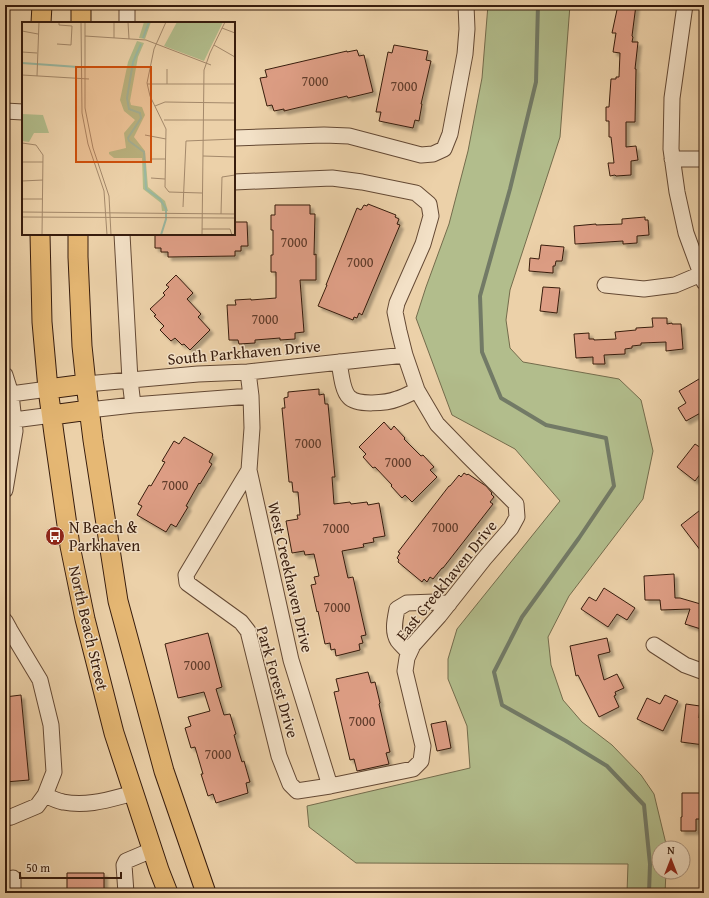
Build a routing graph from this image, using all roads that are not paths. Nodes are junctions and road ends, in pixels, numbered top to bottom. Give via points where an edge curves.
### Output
1 (42, 5) edge
2 (81, 5) edge
3 (127, 5) edge
4 (466, 5) edge
5 (685, 5) edge
6 (42, 22) edge
7 (81, 22) edge
8 (127, 22) edge
9 (5, 111) edge
10 (22, 112) edge
11 (235, 138) edge
12 (672, 159) junction
13 (704, 159) edge
14 (235, 182) edge
15 (40, 235) edge
16 (78, 235) edge
17 (122, 235) edge
18 (702, 278) edge
19 (604, 285) dead end
20 (405, 355) junction
21 (339, 362) junction
22 (248, 372) junction
23 (5, 375) edge
24 (130, 380) junction
25 (86, 384) junction
26 (48, 389) junction
27 (417, 390) junction
28 (11, 394) junction
29 (251, 396) junction
30 (133, 405) junction
31 (89, 410) junction
32 (52, 415) junction
33 (14, 420) junction
34 (249, 470) junction
35 (5, 490) edge
36 (449, 604) junction
37 (5, 621) edge
38 (654, 645) dead end
39 (409, 653) junction
40 (704, 672) edge
41 (330, 786) junction
42 (134, 793) junction
43 (45, 795) junction
44 (5, 818) edge
45 (152, 850) junction
46 (126, 893) edge
47 (168, 893) edge
48 (206, 893) edge

1 - 6 main road
2 - 7 main road
3 - 8 street
4 - 11 street via 464,54 450,134 444,149 433,154 421,155 349,136 324,134
5 - 12 street via 672,98
9 - 10 street
12 - 13 street
12 - 18 street via 686,233
14 - 20 street via 332,178 416,193 429,204 431,216 423,244 394,312
15 - 26 main road, North Beach Street via 42,322
16 - 25 main road
17 - 24 street
18 - 19 street via 644,289
20 - 21 street, South Parkhaven Drive
20 - 27 street
21 - 22 street, South Parkhaven Drive
21 - 27 street via 345,390 350,398 360,402 374,403 397,399
22 - 24 street, South Parkhaven Drive
22 - 29 street, West Creekhaven Drive
23 - 28 street
24 - 25 street, South Parkhaven Drive
24 - 30 street
25 - 26 main road
25 - 31 main road
26 - 28 street
26 - 32 main road, North Beach Street
27 - 36 street, East Creekhaven Drive via 437,424 516,504 517,517 511,528
28 - 33 street
29 - 30 street
29 - 34 street, West Creekhaven Drive
30 - 31 street
31 - 32 main road
31 - 48 main road via 118,601 164,771
32 - 33 street
32 - 42 main road, North Beach Street via 70,546 85,619 114,733
33 - 35 street via 15,431
34 - 41 street, West Creekhaven Drive via 291,660
34 - 41 street, Park Forest Drive via 186,575 187,583 241,622 248,631 279,756 290,784 297,791
36 - 39 street, East Creekhaven Drive
36 - 39 street via 407,603 397,610 394,620 395,633
37 - 43 street via 40,680 52,724 54,772
38 - 40 street via 684,664
39 - 41 street, East Creekhaven Drive via 405,671 423,746 421,761 413,769
42 - 43 street via 100,802 80,804 62,802
42 - 45 main road, North Beach Street
43 - 44 street via 37,806 11,818
45 - 46 street via 126,860
45 - 47 main road, North Beach Street

